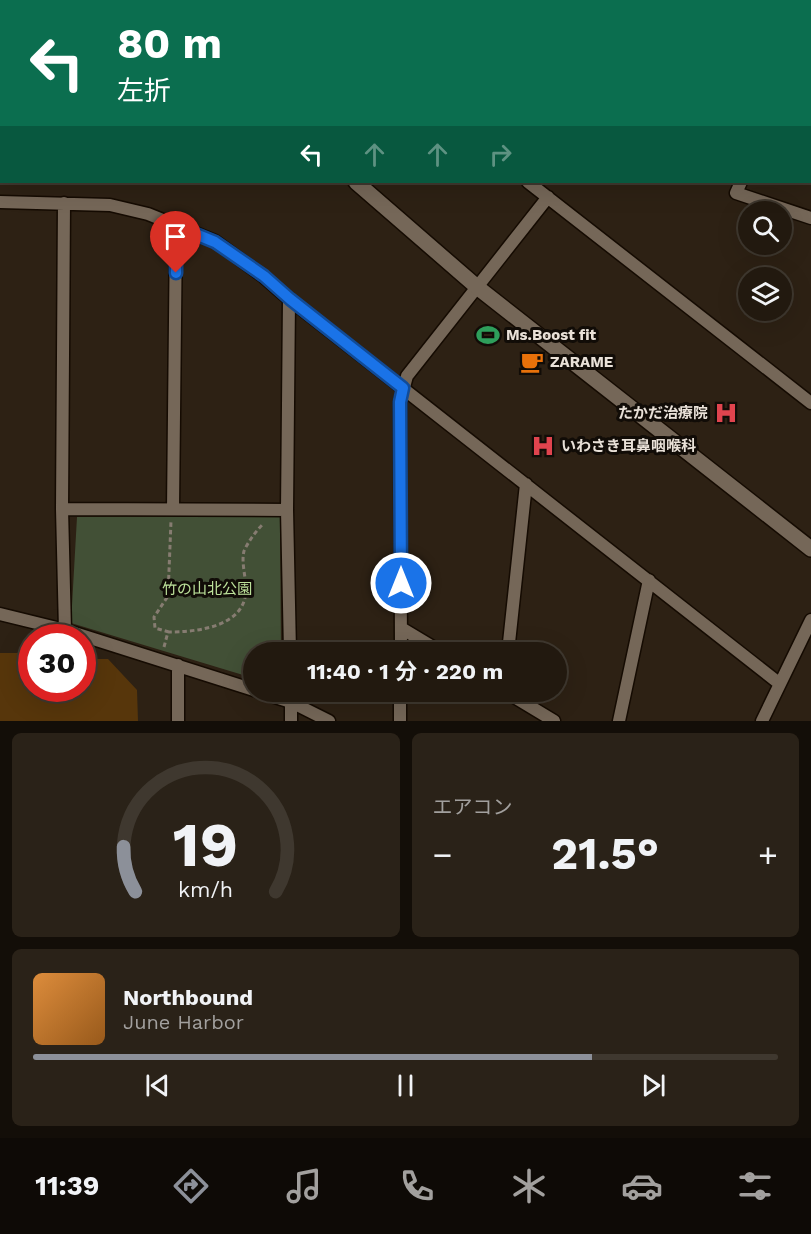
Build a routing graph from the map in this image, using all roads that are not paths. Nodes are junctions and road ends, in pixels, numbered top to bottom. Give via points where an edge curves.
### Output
1 (357, 183) edge
2 (529, 183) edge
3 (741, 183) edge
4 (548, 197) junction
5 (0, 201) edge
6 (64, 203) junction
7 (811, 218) edge
8 (176, 226) junction
9 (477, 287) junction
10 (290, 299) junction
11 (403, 388) junction
12 (811, 403) edge
13 (526, 484) junction
14 (62, 509) junction
15 (173, 509) junction
16 (281, 509) junction
17 (811, 549) edge
18 (648, 580) junction
19 (0, 614) edge
20 (811, 620) edge
21 (41, 624) edge
22 (65, 624) edge
23 (401, 628) junction
24 (96, 640) edge
25 (289, 642) edge
26 (401, 642) edge
27 (424, 642) edge
28 (509, 642) edge
29 (178, 665) junction
30 (780, 684) junction
31 (243, 686) edge
32 (291, 702) edge
33 (299, 702) edge
34 (400, 702) edge
35 (523, 702) edge
36 (178, 721) edge
37 (291, 721) edge
38 (329, 721) edge
39 (400, 721) edge
40 (554, 721) edge
41 (619, 721) edge
42 (762, 721) edge

1 - 9 street
2 - 4 street
3 - 7 street via 736,193
4 - 9 street
4 - 12 street
5 - 6 street
6 - 8 street via 110,205
6 - 14 street
8 - 10 street via 215,242
8 - 15 street
9 - 11 street via 406,376
9 - 17 street
10 - 11 street
10 - 16 street
11 - 13 street
11 - 23 street
13 - 18 street
13 - 28 street
14 - 15 street
14 - 22 street
15 - 16 street
16 - 25 street
18 - 30 street
18 - 41 street
19 - 21 street
20 - 30 street
23 - 26 street
23 - 27 street
24 - 29 street
29 - 31 street
29 - 36 street
30 - 42 street
32 - 37 street
33 - 38 street
34 - 39 street
35 - 40 street

